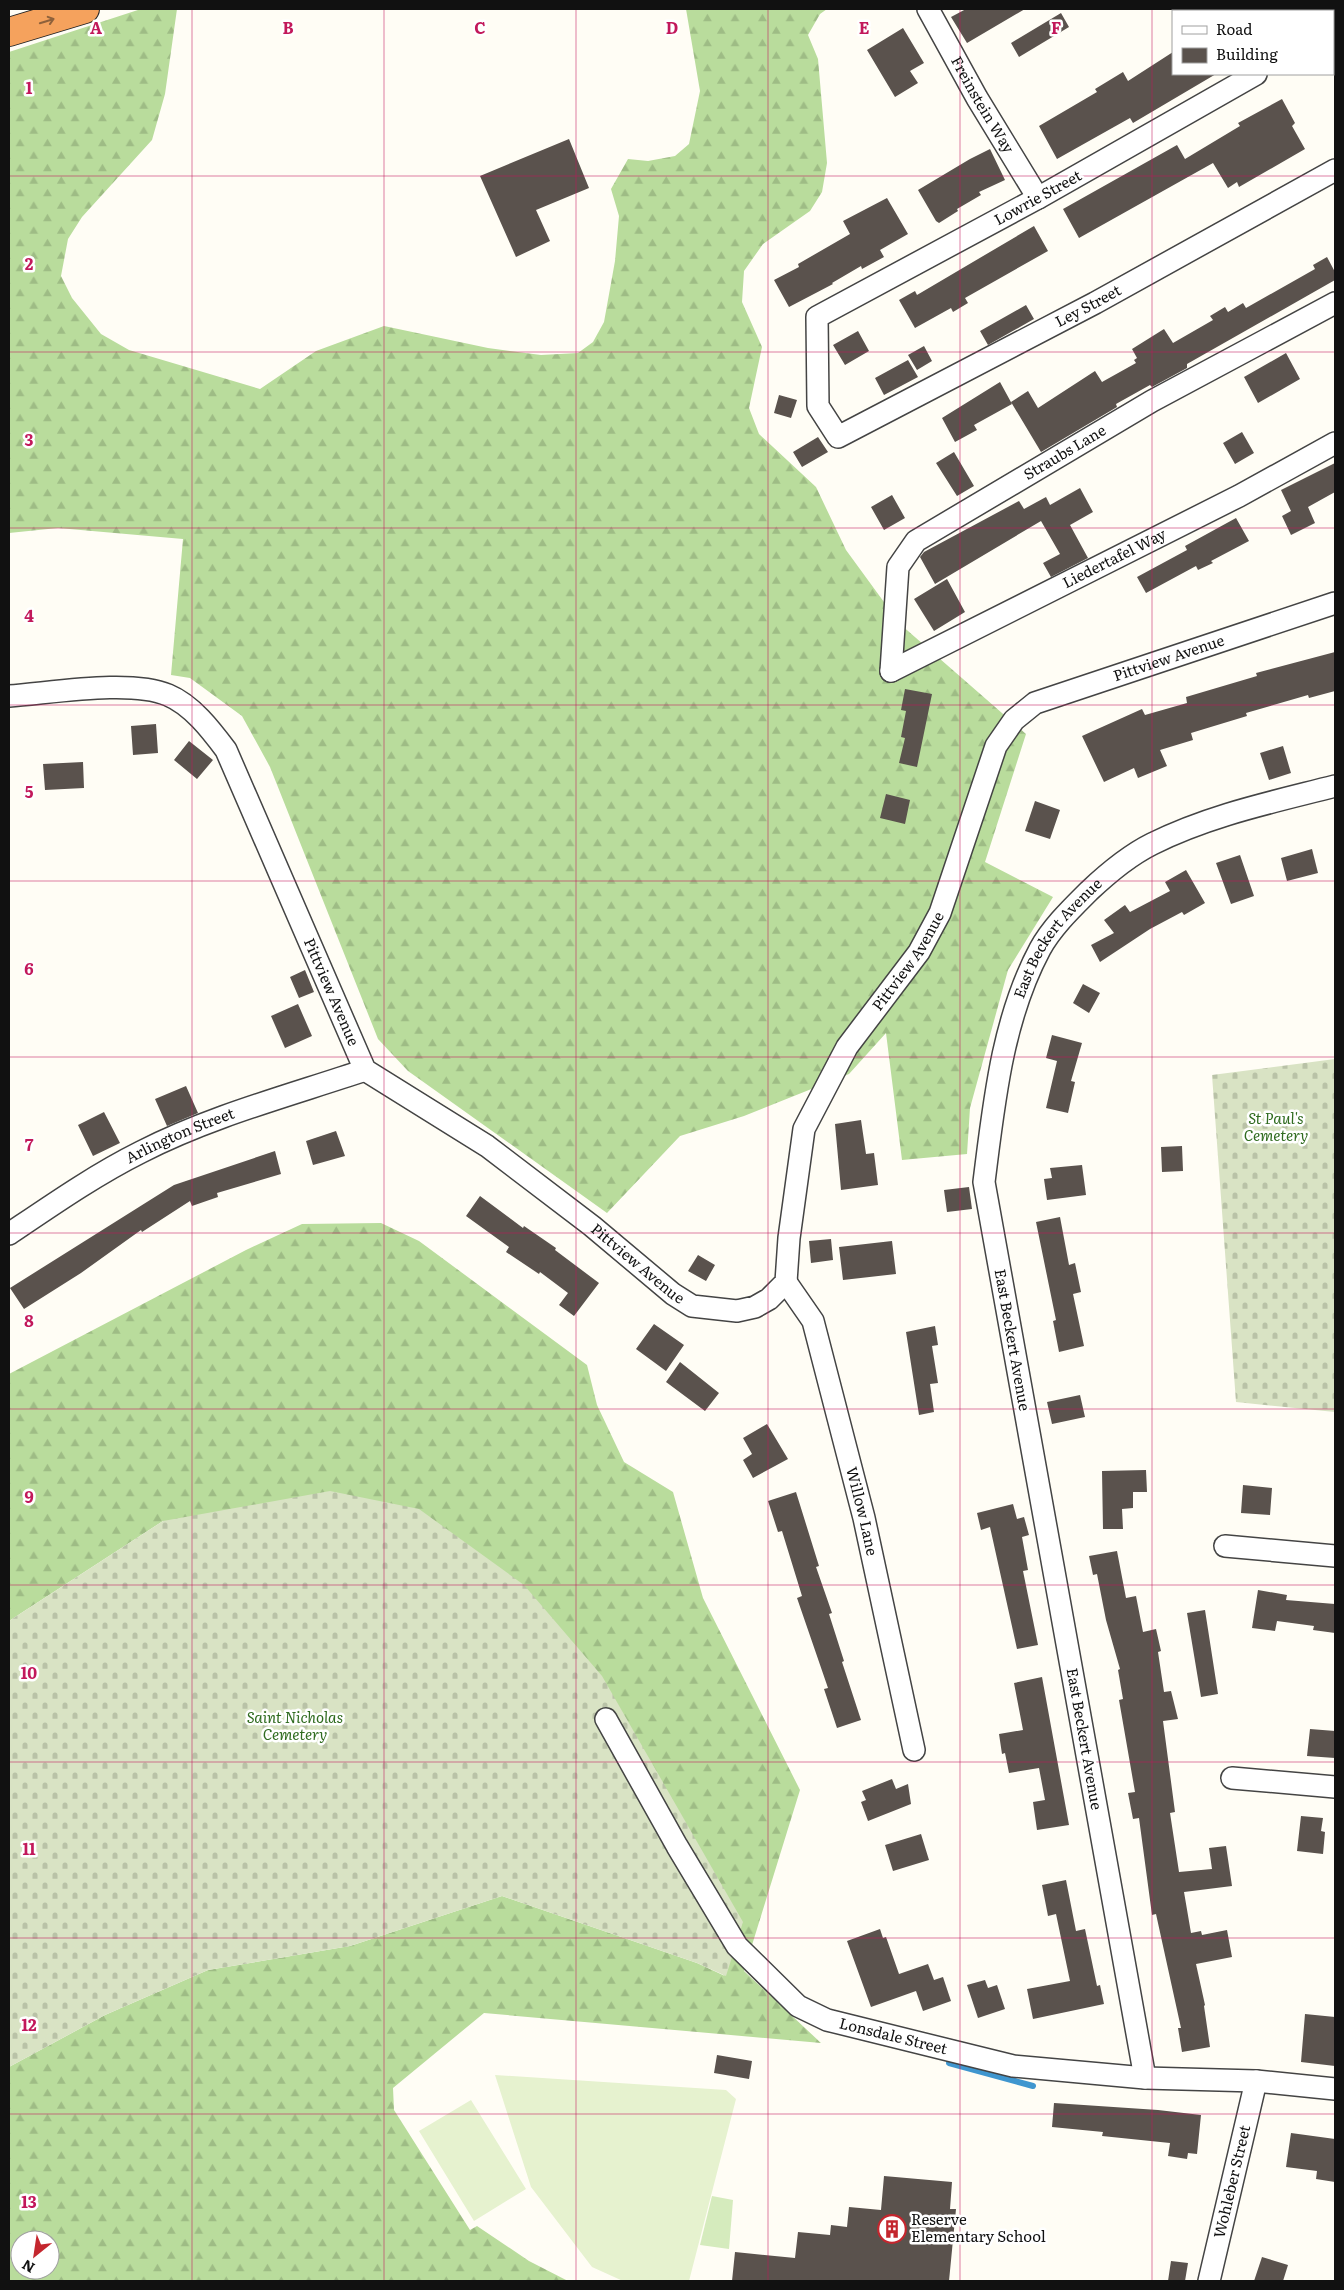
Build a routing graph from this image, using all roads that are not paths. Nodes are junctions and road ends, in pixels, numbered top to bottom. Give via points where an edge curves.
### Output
1 (85, 9) edge
2 (928, 9) edge
3 (9, 32) edge
4 (1254, 75) edge
5 (1335, 170) edge
6 (1038, 198) junction
7 (1335, 303) edge
8 (817, 317) joint
9 (1335, 443) edge
10 (1335, 603) edge
11 (891, 671) joint
12 (9, 696) edge
13 (1335, 786) edge
14 (365, 1070) junction
15 (9, 1234) edge
16 (786, 1282) junction
17 (1225, 1546) dead end
18 (1335, 1556) edge
19 (606, 1719) dead end
20 (914, 1750) dead end
21 (1232, 1778) dead end
22 (1335, 1787) edge
23 (1145, 2078) junction
24 (1256, 2081) junction
25 (1335, 2089) edge
26 (1209, 2281) edge

3 -> 1 highway
2 - 6 street, Freinstein Way
4 - 6 street, Lowrie Street
5 - 8 street, Ley Street via 1095,303 838,437 818,406
6 - 8 street, Lowrie Street
7 - 11 street, Straubs Lane via 1152,401 916,541 898,567
9 - 11 street, Liedertafel Way via 1239,496
10 - 16 street, Pittview Avenue via 1035,702 1014,720 996,746 940,913 919,952 847,1047 804,1129 788,1238
12 - 14 street, Pittview Avenue via 137,686 169,696 204,721 226,750
13 - 23 street, East Beckert Avenue via 1235,811 1152,844 1110,870 1071,909 1041,947 1022,988 995,1091 984,1182
14 - 15 street, Arlington Street via 207,1124 141,1152 63,1197
14 - 16 street, Pittview Avenue via 487,1146 692,1306 737,1311 755,1307 769,1299
16 - 20 street, Willow Lane via 813,1321 864,1518
17 - 18 street
19 - 23 street, Lonsdale Street via 676,1846 737,1946 798,2006 827,2020 1013,2066
21 - 22 street
23 - 24 street, Lonsdale Street
24 - 25 street, Lonsdale Street
24 - 26 street, Wohleber Street

